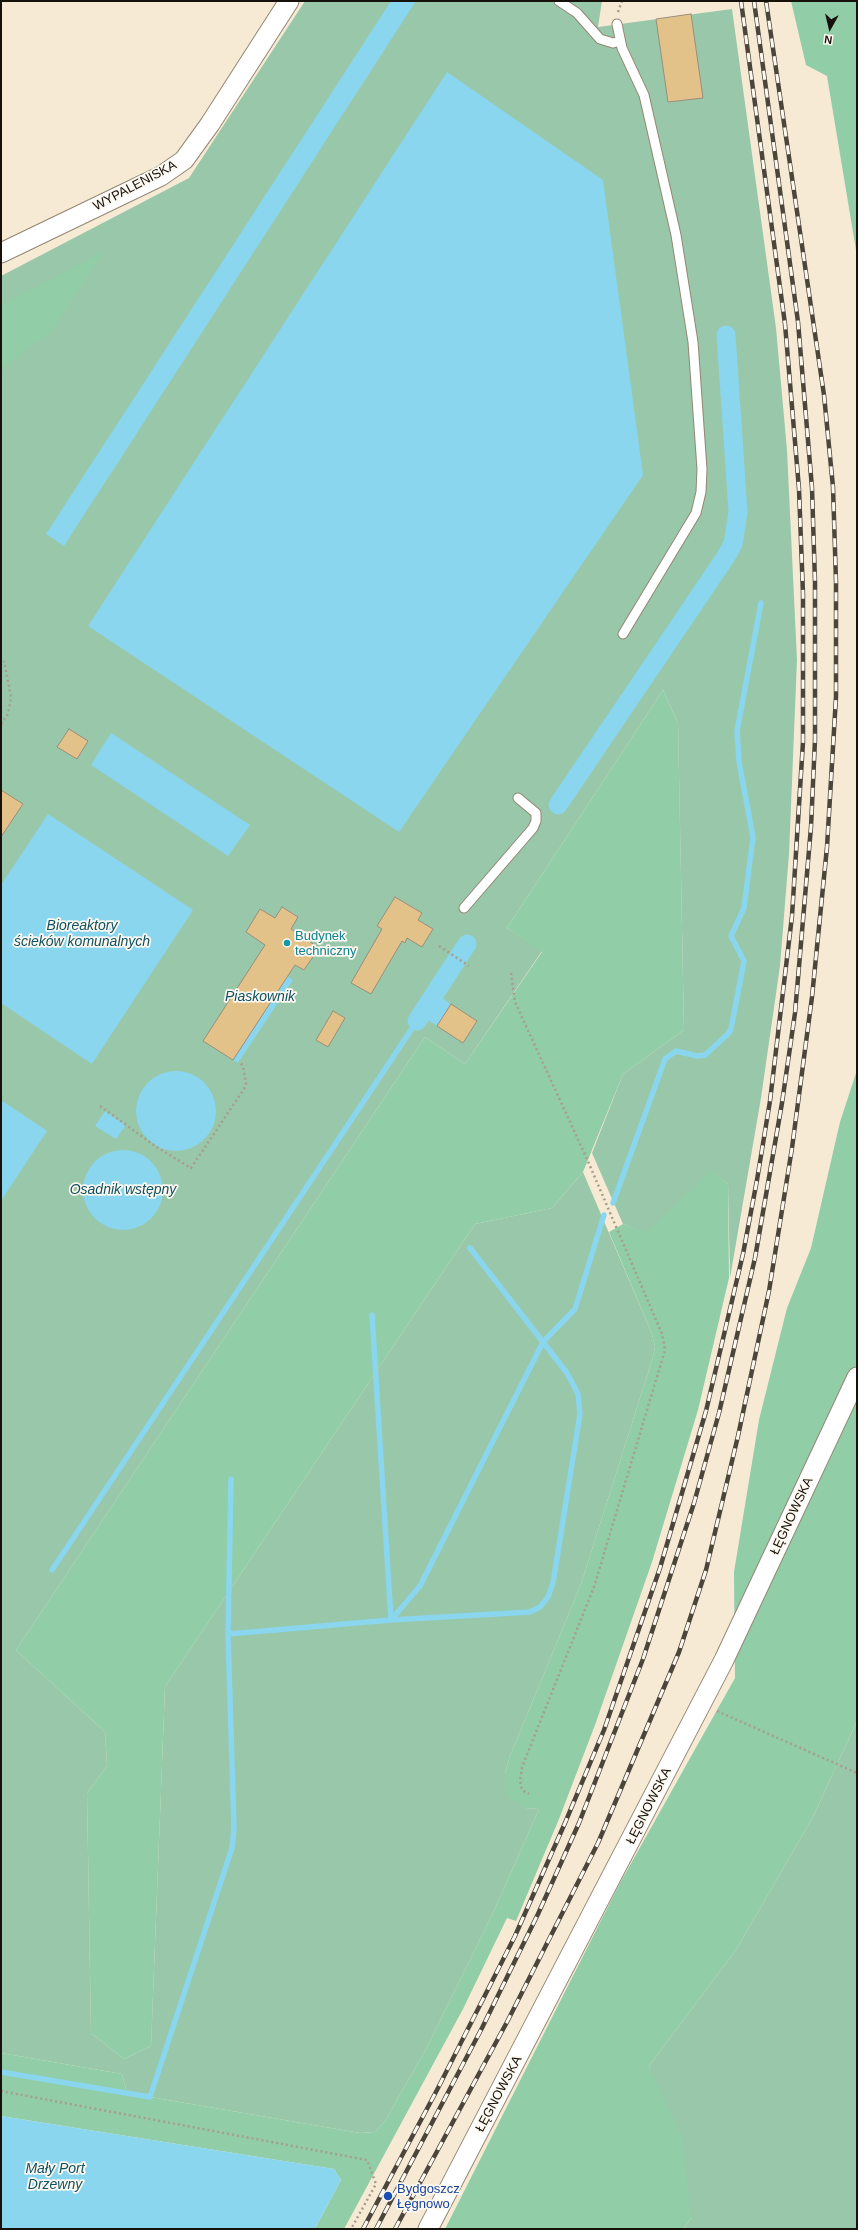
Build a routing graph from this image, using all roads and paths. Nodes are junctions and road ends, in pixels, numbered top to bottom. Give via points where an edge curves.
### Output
1 (289, 1) edge
2 (559, 1) edge
3 (617, 24) dead end
4 (620, 42) junction
5 (1, 253) edge
6 (623, 634) dead end
7 (4, 661) dead end
8 (1, 724) edge
9 (518, 798) dead end
10 (464, 908) dead end
11 (439, 946) dead end
12 (469, 966) dead end
13 (511, 973) dead end
14 (240, 1062) dead end
15 (100, 1106) dead end
16 (857, 1377) edge
17 (702, 1705) junction
18 (857, 1773) edge
19 (529, 1794) dead end
20 (1, 2091) edge
21 (351, 2229) edge
22 (428, 2229) edge

1 - 5 street, WYPALENISKA via 184,160 161,176
2 - 4 lane via 577,13 600,39 613,43
3 - 4 lane
4 - 6 lane via 644,95 676,235 693,342 702,469 701,492 696,513
7 - 8 path via 11,697 8,714
9 - 10 lane via 536,813 533,828
11 - 12 path
13 - 19 path via 516,1002 662,1334 665,1350 594,1587 522,1767 522,1790
14 - 15 path via 246,1083 244,1089 191,1168 158,1148
16 - 17 street, ŁĘGNOWSKA
17 - 18 path
17 - 22 street, ŁĘGNOWSKA
20 - 21 path via 367,2160 376,2184

